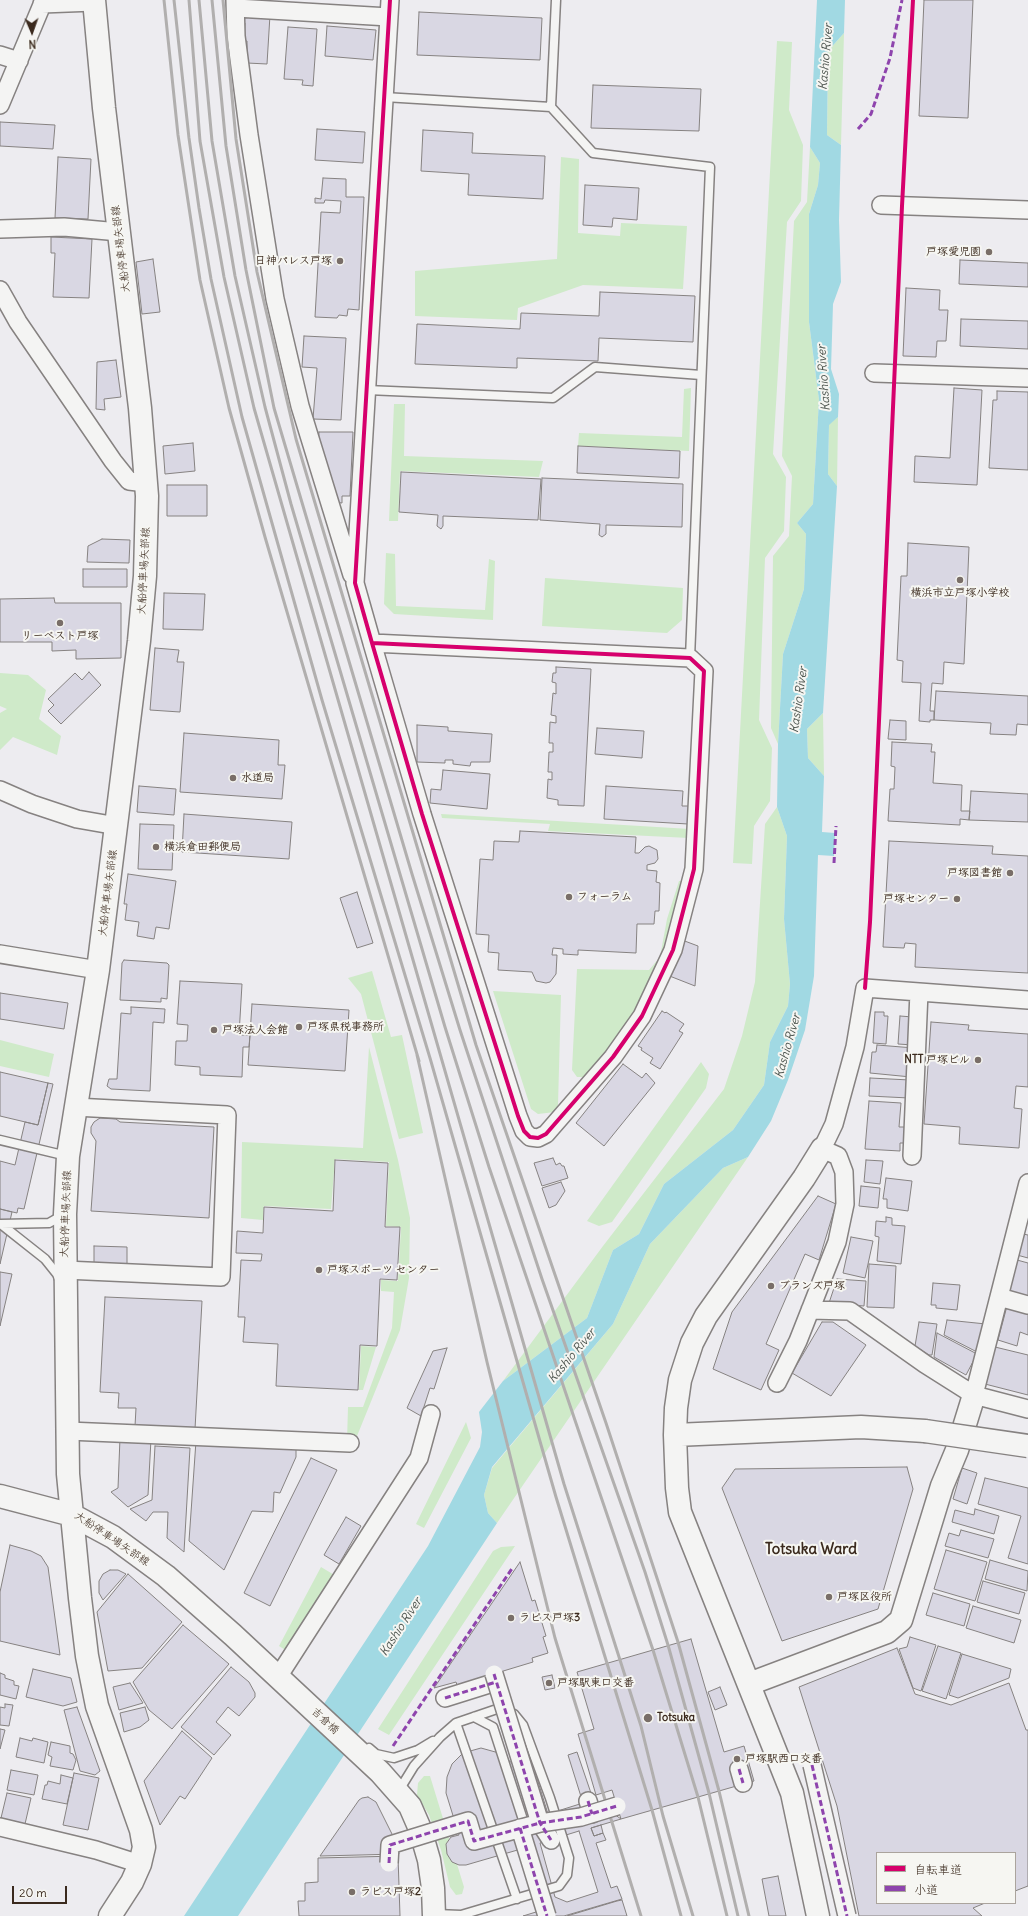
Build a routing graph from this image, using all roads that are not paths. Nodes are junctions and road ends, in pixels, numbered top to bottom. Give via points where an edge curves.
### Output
1 (556, 0) edge
2 (94, 1) edge
3 (43, 2) edge
4 (235, 4) edge
5 (389, 8) edge
6 (0, 55) edge
7 (19, 61) junction
8 (384, 97) junction
9 (0, 105) edge
10 (551, 108) junction
11 (881, 205) dead end
12 (1028, 210) edge
13 (0, 229) edge
14 (119, 232) junction
15 (0, 290) edge
16 (874, 373) dead end
17 (701, 375) junction
18 (1028, 378) edge
19 (367, 390) junction
20 (146, 483) junction
21 (355, 583) junction
22 (372, 643) junction
23 (690, 658) junction
24 (0, 790) edge
25 (117, 826) junction
26 (0, 954) edge
27 (98, 970) junction
28 (919, 992) junction
29 (1028, 1000) edge
30 (75, 1107) junction
31 (0, 1140) edge
32 (822, 1149) junction
33 (68, 1156) junction
34 (912, 1156) dead end
35 (1028, 1183) edge
36 (65, 1214) junction
37 (1, 1224) edge
38 (1023, 1227) edge
39 (65, 1270) junction
40 (65, 1294) junction
41 (999, 1297) junction
42 (1028, 1304) edge
43 (810, 1310) junction
44 (777, 1383) dead end
45 (974, 1395) junction
46 (1028, 1409) edge
47 (431, 1414) dead end
48 (68, 1431) junction
49 (675, 1435) junction
50 (350, 1443) dead end
51 (1028, 1446) edge
52 (0, 1496) edge
53 (72, 1515) junction
54 (281, 1677) junction
55 (749, 1684) junction
56 (445, 1698) dead end
57 (474, 1717) junction
58 (340, 1723) dead end
59 (456, 1723) junction
60 (440, 1737) junction
61 (368, 1752) junction
62 (812, 1765) dead end
63 (398, 1793) junction
64 (617, 1806) dead end
65 (540, 1823) junction
66 (0, 1827) edge
67 (520, 1828) junction
68 (551, 1840) dead end
69 (390, 1863) dead end
70 (140, 1864) junction
71 (546, 1891) junction
72 (517, 1900) junction
73 (434, 1915) edge
74 (110, 1916) edge
75 (547, 1916) edge
76 (818, 1916) edge
77 (848, 1916) edge

1 - 10 lane
2 - 3 street
2 - 14 main road, 大船停車場矢部線
3 - 7 street
4 - 5 street
4 - 21 street via 236,36 249,135 275,299 300,406
5 - 8 street
6 - 7 street
7 - 9 street
8 - 10 lane
8 - 19 street
10 - 17 lane via 593,153 710,167
11 - 12 street
13 - 14 street via 64,227
14 - 20 main road, 大船停車場矢部線 via 140,408
15 - 20 street via 18,322 113,461 129,481
16 - 18 street
17 - 19 lane via 595,367 553,398
17 - 23 lane
19 - 21 street
20 - 25 main road, 大船停車場矢部線 via 145,576
21 - 22 street
22 - 23 street
22 - 23 street via 422,814 518,1116 524,1131 530,1137 538,1138 546,1134 613,1057 642,1016 673,950 694,869 704,671
24 - 25 street via 77,819
25 - 27 main road, 大船停車場矢部線
26 - 27 street
27 - 30 main road, 大船停車場矢部線
28 - 29 street
28 - 32 street via 865,988 855,1048 834,1124
28 - 34 street
30 - 33 main road, 大船停車場矢部線
30 - 39 street via 227,1115 221,1277
31 - 33 lane
32 - 43 street via 838,1156 844,1172 845,1204 838,1242
32 - 49 main road via 702,1323 692,1343 680,1380
33 - 36 main road, 大船停車場矢部線
35 - 38 street
36 - 37 lane via 49,1223
36 - 39 main road, 大船停車場矢部線
37 - 40 lane via 45,1259 57,1274
38 - 41 street
39 - 40 main road, 大船停車場矢部線
40 - 48 main road, 大船停車場矢部線
41 - 42 street
41 - 45 street
43 - 44 street
43 - 45 street via 850,1312
45 - 46 street
45 - 55 main road via 957,1450 942,1486 901,1620 888,1632
47 - 54 street via 419,1458
48 - 50 street
48 - 53 main road, 大船停車場矢部線
49 - 51 main road, bridge via 861,1427 925,1431
49 - 55 main road via 680,1512
52 - 53 main road
53 - 54 main road, 大船停車場矢部線 via 113,1538 166,1576
53 - 70 main road via 87,1656 97,1706 141,1830 144,1847
54 - 58 lane
54 - 61 main road, 吉倉橋
55 - 76 main road via 792,1793
56 - 65 street, bridge via 495,1678
57 - 59 lane
57 - 71 lane via 494,1727
57 - 71 lane via 497,1709 514,1714 522,1725 550,1798 569,1858 567,1875 559,1886
59 - 60 lane
59 - 72 lane
60 - 61 lane via 418,1750 394,1758
60 - 63 lane via 414,1766
61 - 63 main road
62 - 77 street, bridge
63 - 73 main road via 410,1806 420,1829 430,1867
64 - 65 street, bridge via 590,1808 581,1817
65 - 67 street, bridge
65 - 68 street
66 - 70 street via 96,1850
67 - 69 street, bridge via 474,1841 468,1821 390,1845
67 - 75 street, bridge
70 - 74 main road via 132,1882
71 - 72 lane
72 - 73 lane via 461,1915

